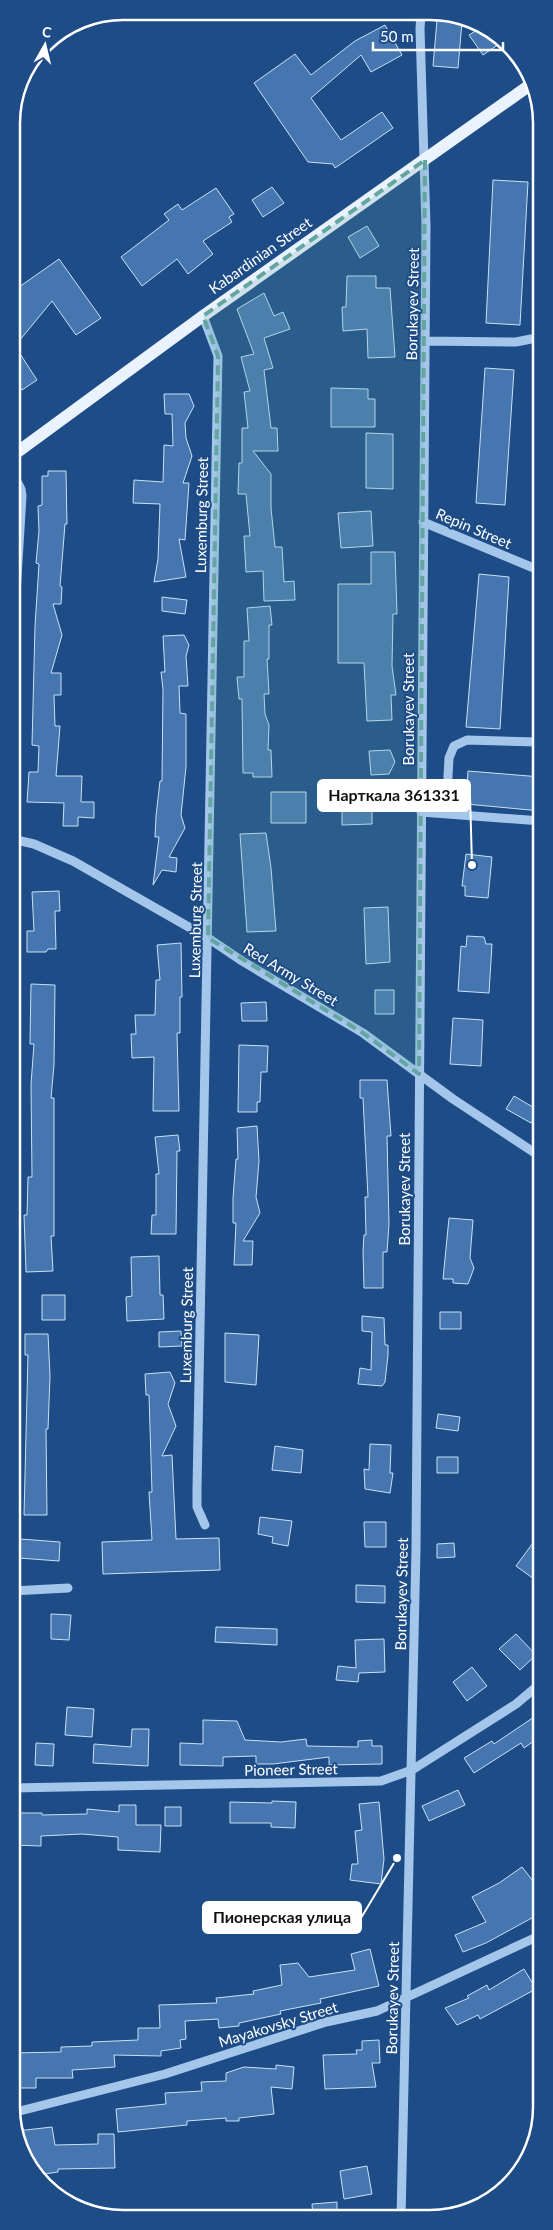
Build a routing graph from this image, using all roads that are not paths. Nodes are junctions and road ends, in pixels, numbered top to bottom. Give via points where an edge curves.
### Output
1 (421, 20) edge
2 (527, 87) edge
3 (425, 160) junction
4 (203, 316) junction
5 (533, 339) edge
6 (425, 341) junction
7 (20, 450) edge
8 (20, 487) edge
9 (423, 522) junction
10 (20, 529) edge
11 (533, 568) edge
12 (533, 742) edge
13 (421, 812) junction
14 (446, 814) junction
15 (533, 820) edge
16 (20, 841) edge
17 (208, 938) junction
18 (419, 1074) junction
19 (533, 1152) edge
20 (205, 1525) dead end
21 (68, 1588) dead end
22 (20, 1591) edge
23 (533, 1690) edge
24 (412, 1770) junction
25 (20, 1788) edge
26 (533, 1939) edge
27 (405, 1999) junction
28 (20, 2111) edge
29 (401, 2210) edge

1 - 3 street, Borukayev Street
2 - 3 main road, Kabardinian Street
3 - 4 main road, Kabardinian Street
3 - 6 street, Borukayev Street
4 - 7 main road, Kabardinian Street
4 - 17 street, Luxemburg Street via 218,356
5 - 6 street via 516,342
6 - 9 street, Borukayev Street
8 - 10 street
9 - 11 street, Repin Street
9 - 13 street, Borukayev Street
12 - 14 street via 467,740 454,746 449,758
13 - 14 street
13 - 18 street, Borukayev Street
14 - 15 street
16 - 17 street, Red Army Street via 73,861
17 - 18 street, Red Army Street via 363,1034
17 - 20 street, Luxemburg Street via 196,1490
18 - 19 street, Red Army Street
18 - 24 street, Borukayev Street
21 - 22 street
23 - 24 street, Pioneer Street via 516,1704
24 - 25 street, Pioneer Street via 381,1781
24 - 27 street, Borukayev Street
26 - 27 street, Mayakovsky Street
27 - 28 street, Mayakovsky Street via 376,2011 326,2022 165,2074
27 - 29 street, Borukayev Street

